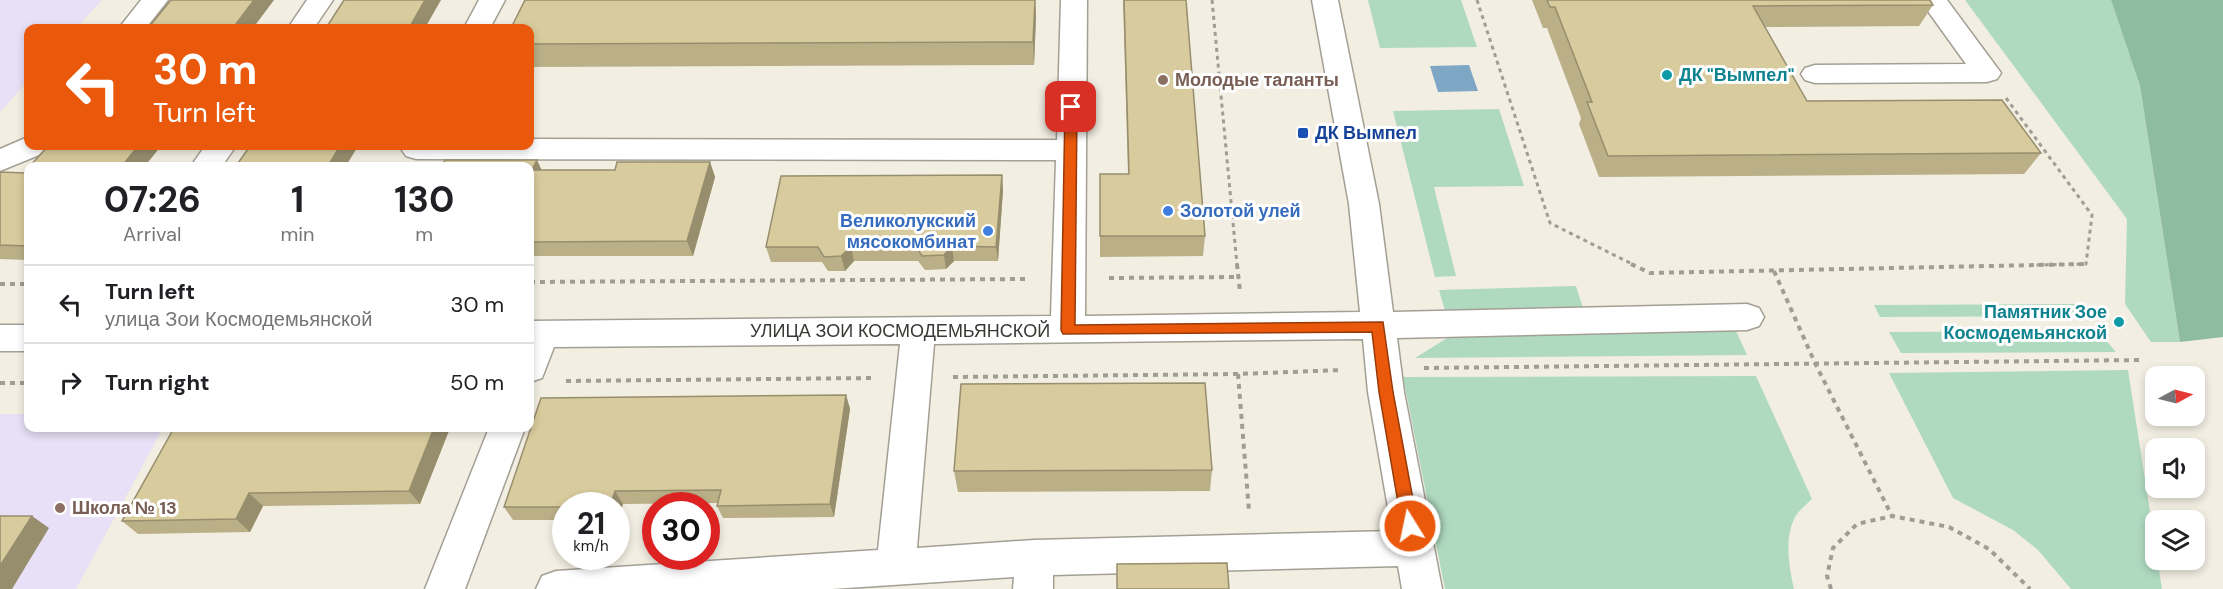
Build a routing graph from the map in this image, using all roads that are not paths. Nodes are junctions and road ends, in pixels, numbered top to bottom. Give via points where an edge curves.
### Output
1 (156, 0) edge
2 (320, 0) edge
3 (492, 0) edge
4 (1074, 0) edge
5 (1325, 0) edge
6 (1933, 0) edge
7 (135, 24) edge
8 (304, 24) edge
9 (479, 24) edge
10 (1815, 74) dead end
11 (25, 150) edge
12 (1070, 150) junction
13 (414, 154) edge
14 (0, 161) edge
15 (1747, 317) dead end
16 (1378, 326) junction
17 (1068, 330) junction
18 (918, 331) junction
19 (536, 334) edge
20 (0, 338) edge
21 (24, 338) edge
22 (505, 432) edge
23 (1414, 548) junction
24 (896, 567) junction
25 (1034, 573) edge
26 (445, 589) edge
27 (556, 589) edge
28 (1422, 589) edge

1 - 7 street
2 - 8 street
3 - 9 street
4 - 12 street
5 - 16 street via 1364,204
6 - 10 street via 1988,73
11 - 14 street
12 - 13 street
12 - 17 street
15 - 16 street, УЛИЦА ЗОИ КОСМОДЕМЬЯНСКОЙ
16 - 17 street, УЛИЦА ЗОИ КОСМОДЕМЬЯНСКОЙ
16 - 23 street
17 - 18 street, УЛИЦА ЗОИ КОСМОДЕМЬЯНСКОЙ
18 - 19 street, УЛИЦА ЗОИ КОСМОДЕМЬЯНСКОЙ
18 - 24 street
20 - 21 street
22 - 26 street
23 - 25 street via 1253,553
23 - 28 street
24 - 25 street
24 - 27 street

